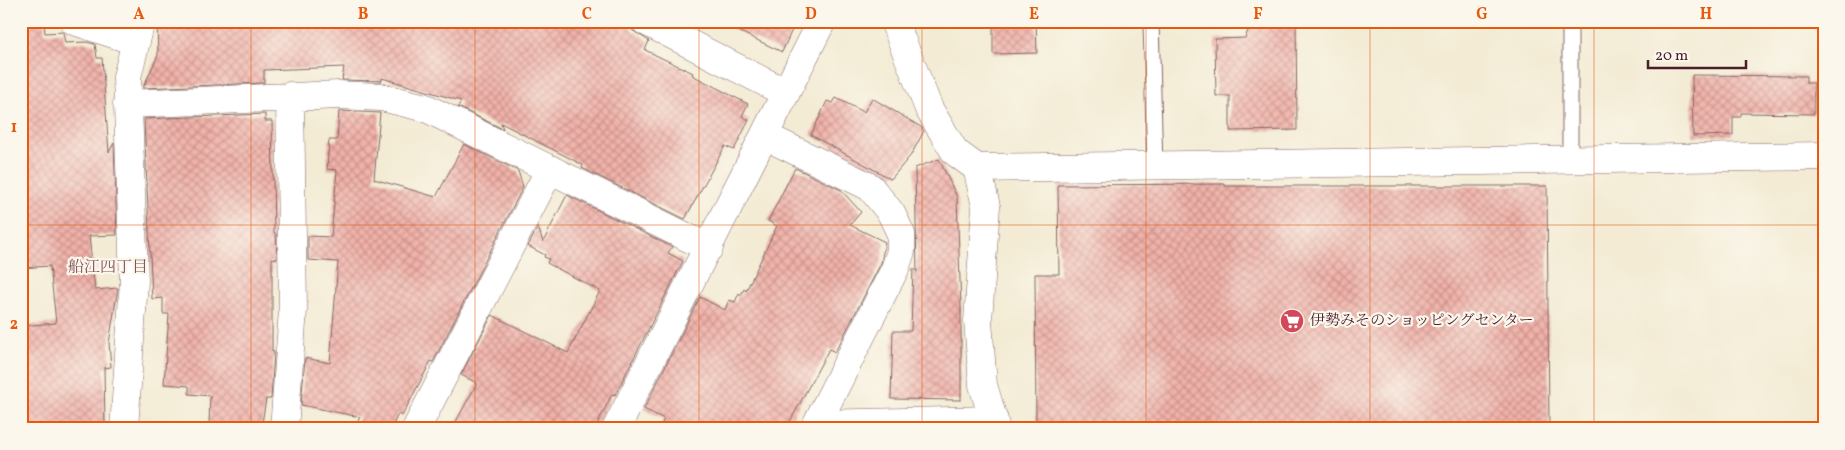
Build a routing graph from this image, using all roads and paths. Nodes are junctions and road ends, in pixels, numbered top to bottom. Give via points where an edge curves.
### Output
1 (74, 21) edge
2 (645, 21) edge
3 (822, 21) edge
4 (894, 21) edge
5 (1151, 21) edge
6 (1570, 21) edge
7 (138, 31) edge
8 (786, 93) junction
9 (290, 96) junction
10 (127, 104) junction
11 (766, 136) junction
12 (1824, 156) edge
13 (1570, 160) junction
14 (1155, 167) junction
15 (977, 168) junction
16 (550, 169) junction
17 (709, 248) junction
18 (995, 424) edge
19 (816, 426) edge
20 (124, 429) edge
21 (284, 429) edge
22 (416, 429) edge
23 (616, 429) edge

1 - 7 street
2 - 8 street
3 - 8 street
4 - 15 street via 929,109 954,152
5 - 14 lane
6 - 13 lane
7 - 10 street via 127,77
8 - 11 street
9 - 10 street
9 - 16 street via 381,97 426,108
9 - 21 street via 293,310
10 - 20 street via 134,281
11 - 17 street
11 - 19 street via 870,187 901,234 901,251 895,269
12 - 13 street
13 - 14 street
14 - 15 street
15 - 18 street via 986,206 978,321 983,385
16 - 17 street
16 - 22 street
17 - 23 street
18 - 19 street

